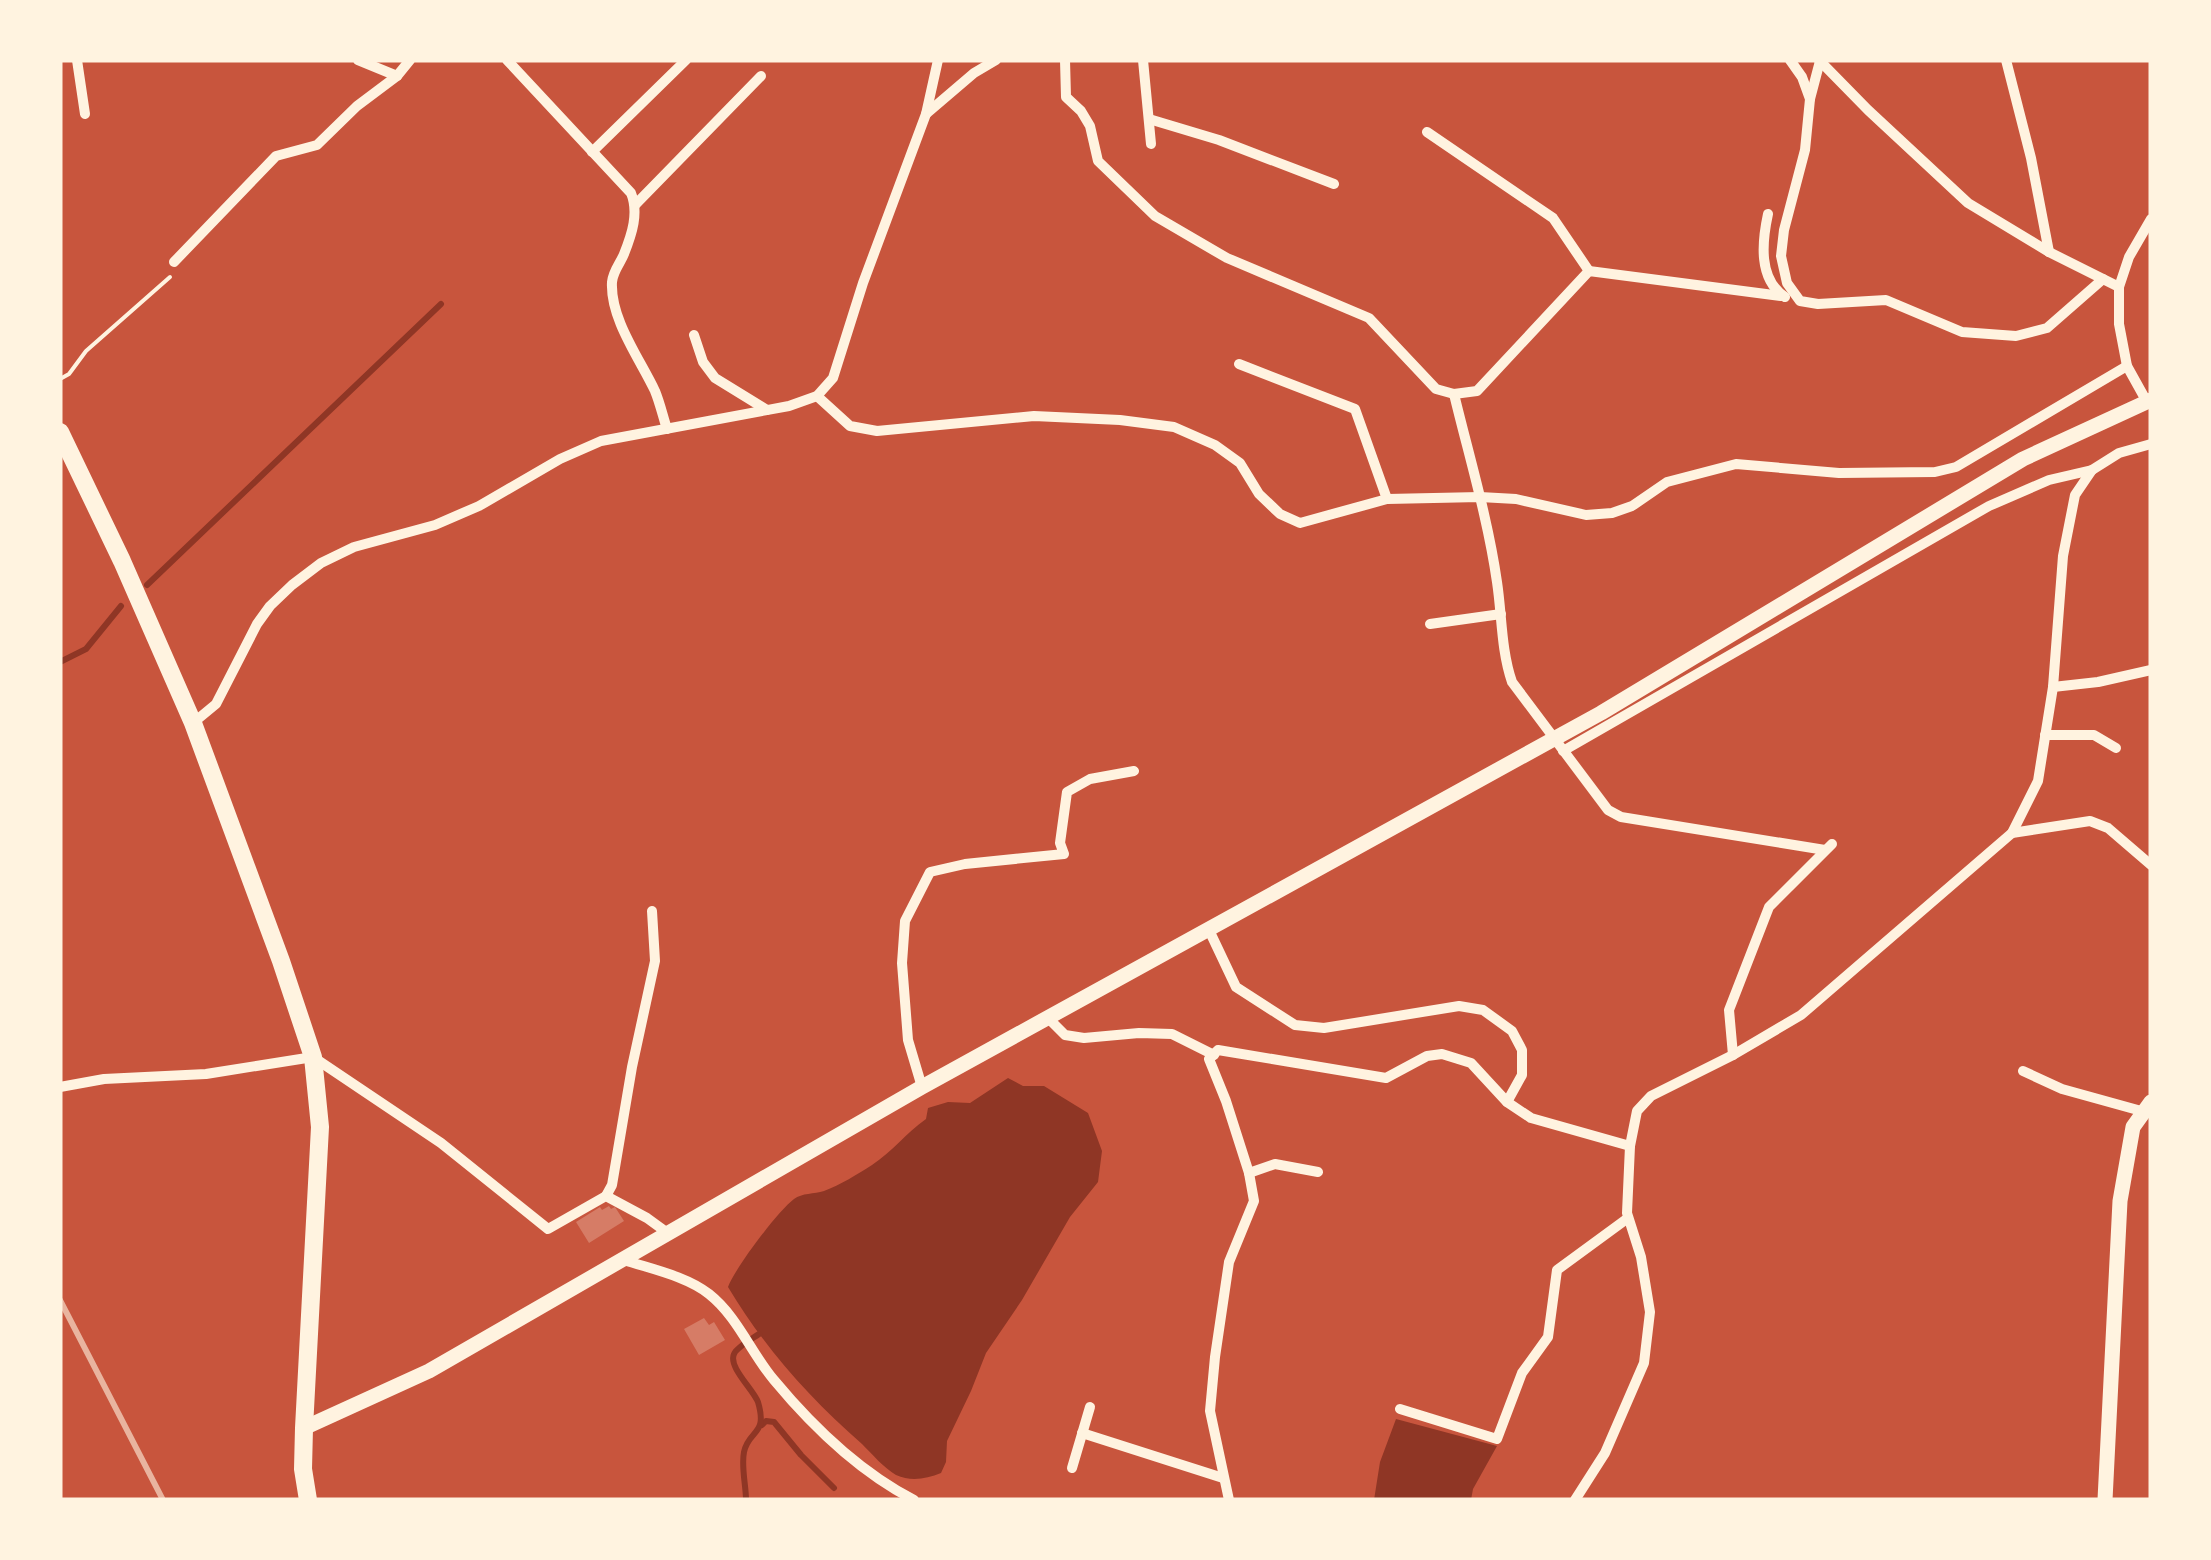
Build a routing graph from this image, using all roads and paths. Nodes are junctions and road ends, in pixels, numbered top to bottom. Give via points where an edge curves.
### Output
1 (77, 60) edge
2 (358, 60) edge
3 (410, 60) edge
4 (507, 60) edge
5 (938, 60) edge
6 (996, 60) edge
7 (1065, 60) edge
8 (1143, 60) edge
9 (1790, 60) edge
10 (2006, 60) edge
11 (1819, 61) edge
12 (678, 63) edge
13 (397, 76) junction
14 (760, 76) dead end
15 (1810, 98) junction
16 (85, 114) dead end
17 (926, 114) junction
18 (1149, 119) junction
19 (1427, 132) dead end
20 (1151, 144) dead end
21 (592, 152) junction
22 (1334, 184) dead end
23 (635, 204) junction
24 (1768, 214) dead end
25 (2151, 219) edge
26 (2049, 252) junction
27 (174, 262) joint
28 (1589, 271) junction
29 (2103, 279) junction
30 (2119, 288) junction
31 (1781, 296) junction
32 (1800, 301) junction
33 (694, 334) dead end
34 (1238, 364) dead end
35 (2128, 366) junction
36 (60, 378) edge
37 (1454, 394) junction
38 (817, 396) junction
39 (2150, 404) edge
40 (768, 410) junction
41 (666, 429) junction
42 (60, 432) edge
43 (2151, 444) edge
44 (2092, 470) junction
45 (1480, 497) junction
46 (1387, 499) junction
47 (1501, 614) junction
48 (1430, 624) dead end
49 (2151, 670) edge
50 (2053, 687) junction
51 (193, 722) junction
52 (2045, 735) junction
53 (1558, 745) junction
54 (2116, 748) dead end
55 (1134, 771) dead end
56 (2012, 833) junction
57 (2151, 865) edge
58 (652, 911) dead end
59 (1209, 930) junction
60 (1048, 1018) junction
61 (1214, 1054) junction
62 (1733, 1055) junction
63 (313, 1057) junction
64 (2022, 1071) dead end
65 (60, 1087) edge
66 (922, 1087) junction
67 (1507, 1102) junction
68 (2149, 1110) edge
69 (1630, 1146) junction
70 (1318, 1172) dead end
71 (1248, 1173) junction
72 (606, 1196) junction
73 (1628, 1218) junction
74 (670, 1234) junction
75 (624, 1260) junction
76 (1090, 1407) dead end
77 (1400, 1409) dead end
78 (304, 1428) junction
79 (1082, 1433) junction
80 (1072, 1468) dead end
81 (1223, 1478) junction
82 (308, 1500) edge
83 (914, 1500) edge
84 (1229, 1500) edge
85 (1575, 1500) edge
86 (2104, 1500) edge

1 - 16 street
2 - 13 street
3 - 13 street
4 - 21 street
5 - 17 street
6 - 17 street
7 - 37 street via 1066,98 1090,126 1098,161 1155,216 1227,258 1369,318 1436,389
8 - 18 street
9 - 15 street
10 - 26 street
11 - 15 street
11 - 26 street via 1968,203
12 - 21 street
13 - 27 street via 317,145 276,156
14 - 23 street
15 - 32 street via 1781,256
17 - 38 street via 833,378
18 - 20 street
18 - 22 street
19 - 28 street via 1553,218
21 - 23 street
23 - 41 street via 612,276 614,305
24 - 31 street via 1764,260
25 - 30 street
26 - 29 street
27 - 36 path via 173,275
28 - 31 street
28 - 37 street via 1477,391
29 - 30 street
29 - 32 street via 2048,328 2016,336 1962,332 1886,300
30 - 35 street
31 - 32 street
33 - 40 street via 716,378
34 - 46 street via 1355,410
35 - 39 street
35 - 45 street via 1956,467 1934,472 1736,464 1667,482 1632,506 1599,514
37 - 45 street
38 - 40 street
38 - 46 street via 850,426 877,432 1034,416 1174,427 1240,463 1259,494 1300,522
39 - 53 street via 2022,459
40 - 41 street
41 - 51 street via 601,442 479,506 321,563 270,606 216,704
42 - 51 main road
43 - 44 street
44 - 50 street via 2075,495 2068,526
44 - 53 street via 1988,506
45 - 46 street
45 - 47 street
47 - 48 street
47 - 53 street via 1512,682
49 - 50 street
50 - 52 street
51 - 63 main road
52 - 54 street via 2094,734
52 - 56 street via 2038,781
53 - 59 street
53 - 62 street via 1608,810 1621,817 1829,847 1769,907 1729,1010
55 - 66 street via 1090,779 1066,792 1064,854 930,872 905,921 902,963 908,1040
56 - 57 street via 2090,821
56 - 62 street via 1801,1014
58 - 72 street via 655,961
59 - 60 street
59 - 67 street via 1236,987 1295,1025 1324,1028 1459,1006 1483,1010 1512,1031 1522,1050 1522,1076
60 - 61 street via 1065,1035 1172,1034
60 - 66 street
61 - 67 street via 1386,1078 1442,1054 1471,1062
61 - 71 street via 1209,1060
62 - 69 street via 1651,1096 1637,1112
63 - 65 street
63 - 72 street via 441,1144 548,1229
63 - 78 main road via 320,1127
64 - 68 street via 2062,1089
66 - 74 street
67 - 69 street via 1531,1118
68 - 86 street via 2133,1126 2120,1201
69 - 73 street
70 - 71 street via 1274,1164
71 - 81 street via 1254,1201 1229,1262 1210,1412
72 - 74 street
73 - 77 street via 1558,1270 1548,1337 1522,1373 1497,1439
73 - 85 street via 1650,1312 1644,1363 1605,1453
74 - 75 street
75 - 78 street via 429,1371
75 - 83 street via 708,1294 826,1434
76 - 79 street
78 - 82 main road
79 - 80 street
79 - 81 street
81 - 84 street

